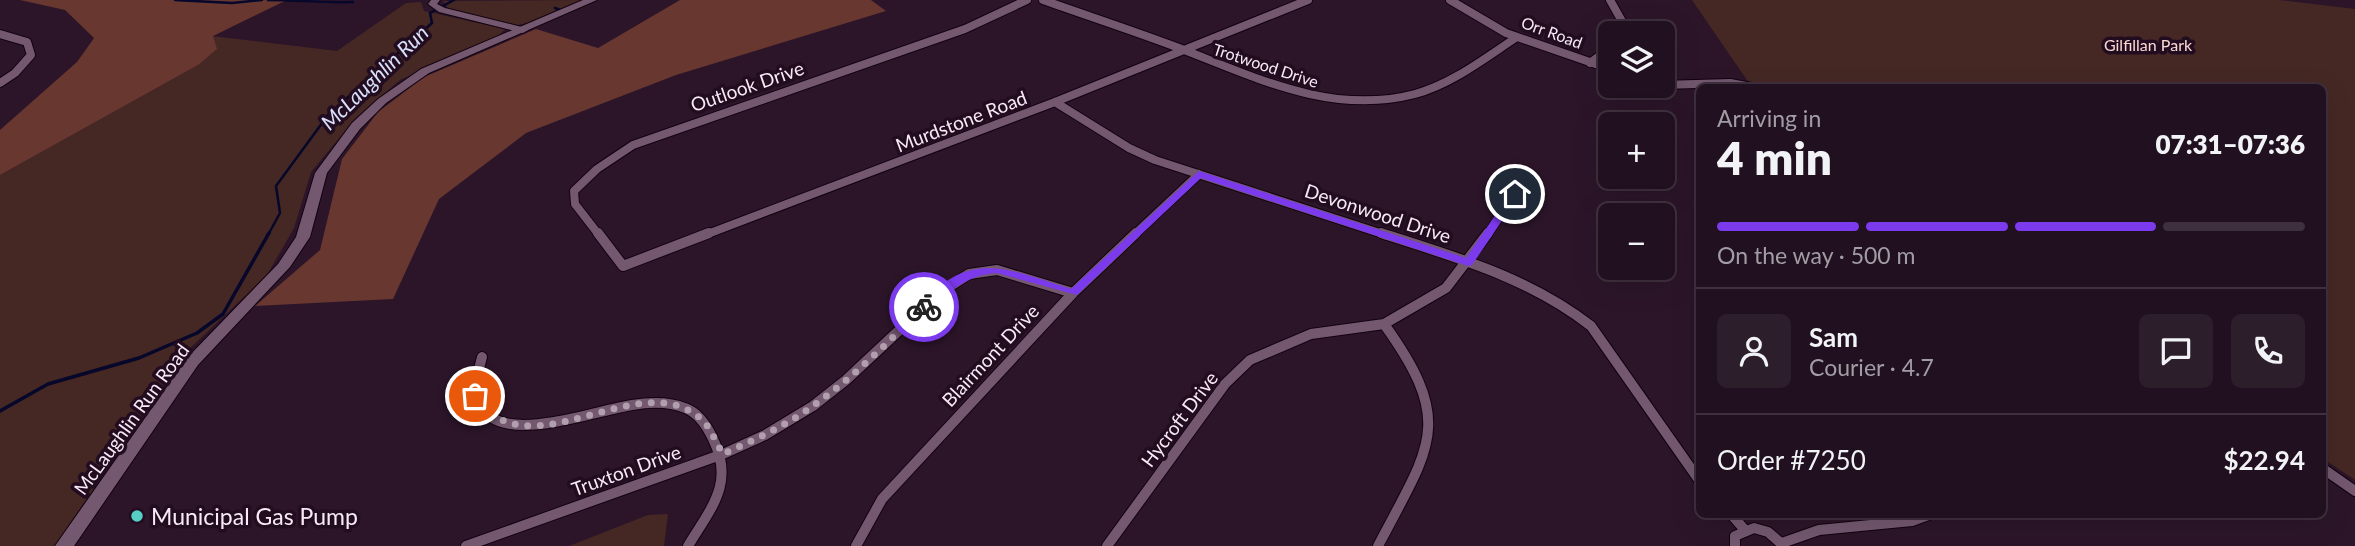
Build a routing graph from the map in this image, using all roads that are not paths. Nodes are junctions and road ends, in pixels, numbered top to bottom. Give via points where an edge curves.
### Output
1 (592, 0) edge
2 (1027, 0) edge
3 (1043, 0) edge
4 (1308, 0) edge
5 (1450, 0) edge
6 (1610, 0) edge
7 (437, 5) edge
8 (1622, 21) edge
9 (523, 30) junction
10 (0, 34) edge
11 (1517, 37) junction
12 (1184, 51) junction
13 (1598, 57) edge
14 (1590, 63) junction
15 (1598, 65) edge
16 (0, 83) edge
17 (1696, 84) edge
18 (1696, 84) edge
19 (1735, 84) edge
20 (1675, 85) edge
21 (1055, 102) junction
22 (1199, 174) junction
23 (1515, 194) dead end
24 (1468, 262) junction
25 (623, 266) joint
26 (1073, 293) junction
27 (1384, 324) junction
28 (482, 357) dead end
29 (723, 454) junction
30 (2326, 471) edge
31 (1696, 476) edge
32 (2355, 491) edge
33 (1735, 518) edge
34 (1920, 518) edge
35 (1744, 528) junction
36 (1783, 544) edge
37 (64, 546) edge
38 (467, 546) edge
39 (688, 546) edge
40 (856, 546) edge
41 (1107, 546) edge
42 (1378, 546) edge
43 (1735, 546) edge

1 - 9 main road, McLaughlin Run Road
2 - 25 street, Outlook Drive via 965,29 668,129 626,148 574,191 575,204
3 - 12 street, Trotwood Drive
4 - 12 street, Murdstone Road
5 - 11 street, Orr Road via 1470,16
6 - 8 street
7 - 9 street
9 - 37 main road, McLaughlin Run Road via 415,77 382,101 345,139 321,173 303,237 284,267 193,361
10 - 16 street via 27,42 31,55
11 - 12 street, Trotwood Drive via 1442,83 1382,101 1347,102 1310,95
11 - 14 street, Orr Road
12 - 21 street, Murdstone Road
13 - 14 street
14 - 15 street, Orr Road
17 - 19 street
18 - 20 street
21 - 22 street, Devonwood Drive via 1129,148
21 - 25 street, Murdstone Road
22 - 24 street, Devonwood Drive
22 - 26 street, Blairmont Drive
23 - 24 street, Hycroft Drive
24 - 27 street, Hycroft Drive via 1446,288
24 - 31 street, Devonwood Drive via 1542,290 1591,326
26 - 29 street, Truxton Drive via 997,270 969,274 938,294 813,406
26 - 40 street, Blairmont Drive via 882,499
27 - 41 street, Hycroft Drive via 1311,334 1250,360 1225,383
27 - 42 street via 1421,377 1432,411 1428,444
28 - 29 street via 474,378 475,396 484,409 506,421 533,426 653,403 683,407 702,419
29 - 38 street, Truxton Drive
29 - 39 street via 726,479
30 - 32 street
33 - 35 street
34 - 36 street via 1829,528
35 - 36 street via 1760,529
35 - 43 street via 1735,536

